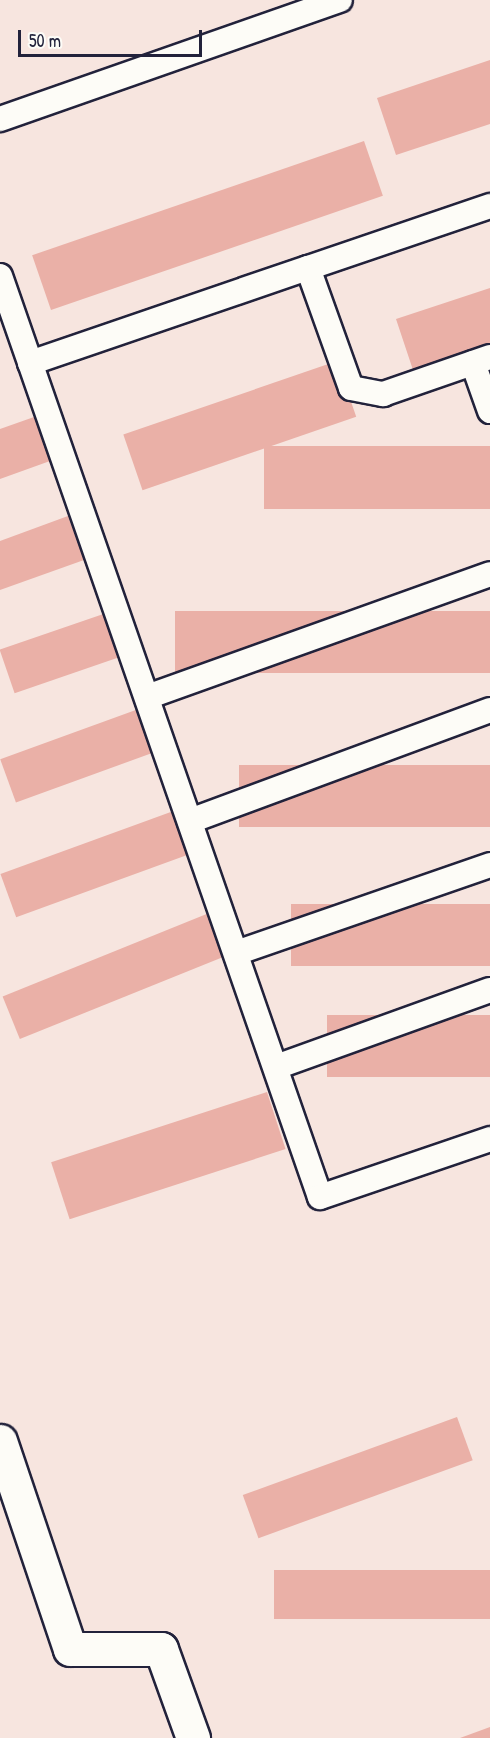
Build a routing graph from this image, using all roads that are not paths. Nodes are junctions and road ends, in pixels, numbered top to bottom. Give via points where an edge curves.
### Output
1 (340, 0) edge
2 (0, 119) edge
3 (490, 206) edge
4 (309, 268) junction
5 (0, 276) edge
6 (481, 360) edge
7 (30, 363) junction
8 (490, 411) edge
9 (490, 574) edge
10 (147, 697) junction
11 (490, 710) edge
12 (190, 821) junction
13 (490, 865) edge
14 (236, 953) junction
15 (490, 990) edge
16 (276, 1067) junction
17 (490, 1139) edge
18 (0, 1441) edge
19 (194, 1738) edge

1 - 2 street
3 - 4 street
4 - 6 street via 351,388 382,394
4 - 7 street
5 - 7 street
6 - 8 street
7 - 10 street
9 - 10 street
10 - 12 street
11 - 12 street
12 - 14 street
13 - 14 street
14 - 16 street
15 - 16 street
16 - 17 street via 320,1197
18 - 19 street via 70,1649 161,1649

